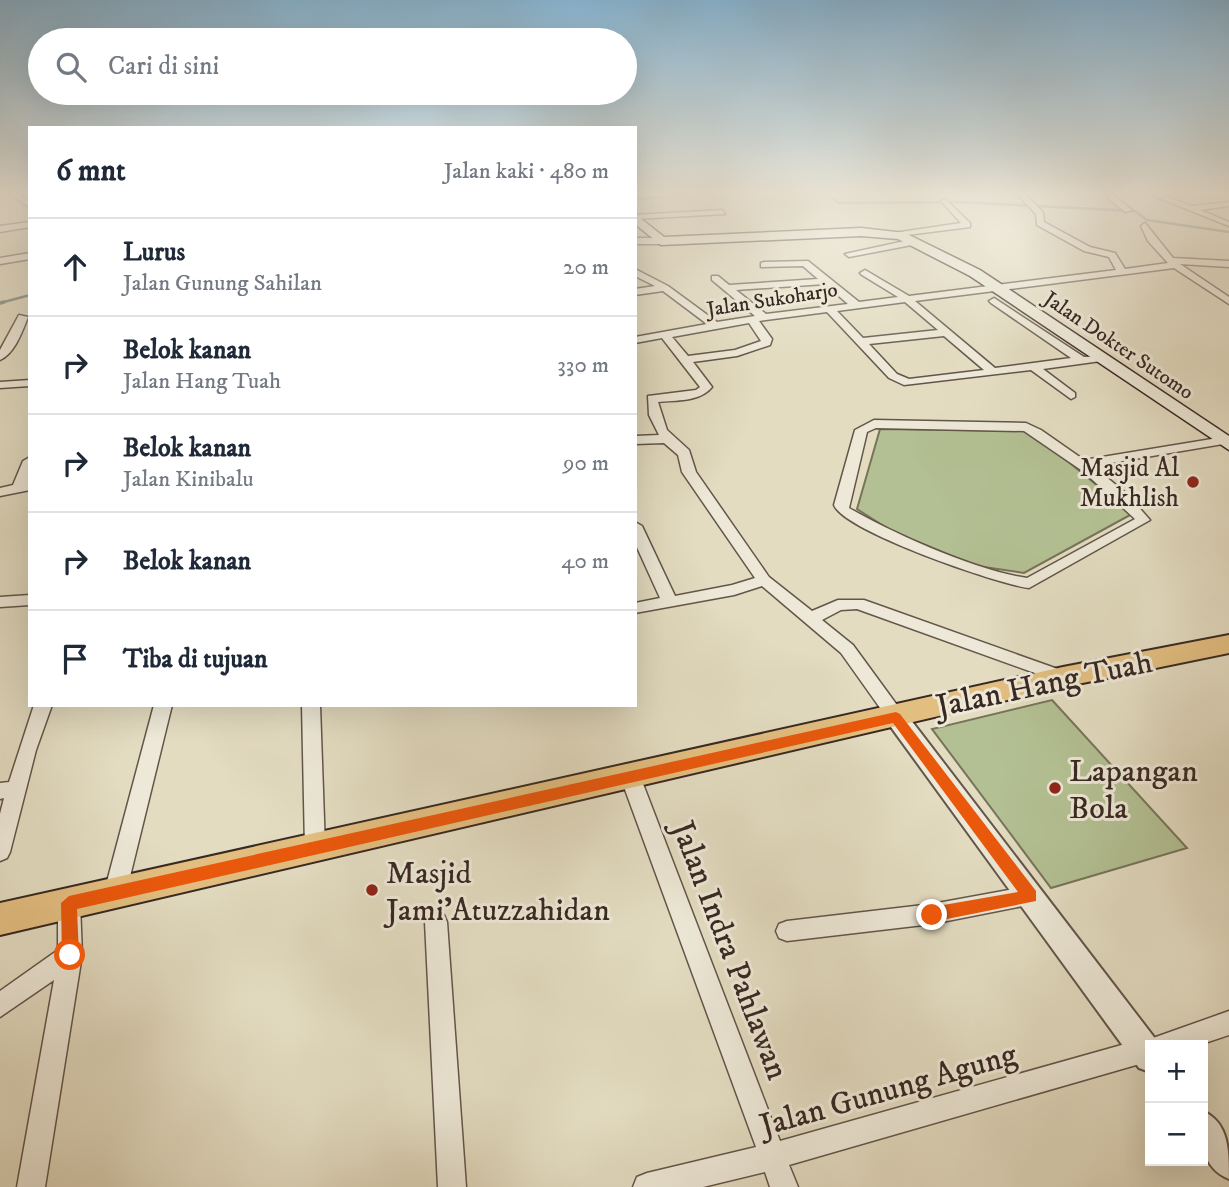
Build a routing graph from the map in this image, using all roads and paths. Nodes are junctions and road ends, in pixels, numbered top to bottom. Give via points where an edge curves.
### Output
1 (890, 246) edge
2 (921, 246) edge
3 (1082, 246) edge
4 (1155, 246) edge
5 (849, 254) dead end
6 (28, 256) edge
7 (0, 261) edge
8 (1172, 263) junction
9 (1229, 264) edge
10 (764, 265) dead end
11 (1122, 272) junction
12 (637, 273) edge
13 (865, 273) dead end
14 (715, 278) dead end
15 (828, 281) junction
16 (665, 288) junction
17 (727, 288) junction
18 (637, 292) edge
19 (996, 295) junction
20 (1227, 298) edge
21 (907, 299) junction
22 (858, 306) junction
23 (829, 309) junction
24 (23, 317) dead end
25 (758, 318) junction
26 (716, 326) junction
27 (943, 333) junction
28 (666, 336) junction
29 (637, 340) edge
30 (860, 342) junction
31 (0, 357) edge
32 (1101, 358) junction
33 (686, 360) junction
34 (1081, 360) junction
35 (1033, 367) junction
36 (993, 372) junction
37 (28, 383) edge
38 (0, 385) edge
39 (1071, 395) dead end
40 (1223, 437) edge
41 (667, 439) junction
42 (637, 440) edge
43 (1082, 464) junction
44 (28, 470) edge
45 (24, 487) edge
46 (0, 492) edge
47 (637, 530) edge
48 (764, 580) junction
49 (28, 600) edge
50 (0, 602) edge
51 (670, 602) junction
52 (637, 608) edge
53 (813, 618) junction
54 (1227, 647) edge
55 (1063, 677) junction
56 (42, 707) edge
57 (162, 707) edge
58 (310, 707) edge
59 (896, 717) junction
60 (629, 776) junction
61 (9, 790) edge
62 (315, 848) junction
63 (0, 852) edge
64 (115, 893) junction
65 (1030, 896) junction
66 (69, 903) junction
67 (0, 919) edge
68 (436, 922) dead end
69 (787, 931) dead end
70 (70, 955) junction
71 (0, 1005) edge
72 (1229, 1023) edge
73 (1182, 1040) edge
74 (1145, 1042) edge
75 (1145, 1053) edge
76 (1208, 1134) edge
77 (774, 1156) junction
78 (1229, 1162) edge
79 (31, 1187) edge
80 (452, 1187) edge
81 (647, 1187) edge
82 (784, 1187) edge

1 - 5 street
2 - 19 main road, Jalan Dokter Sutomo
3 - 11 street via 1112,256
4 - 8 street
6 - 7 street
8 - 9 street, Jalan Sukoharjo
8 - 11 street, Jalan Sukoharjo
8 - 20 street
10 - 15 street via 802,261
11 - 19 street, Jalan Sukoharjo
12 - 16 street
13 - 21 street
14 - 17 street
15 - 17 street
15 - 22 street
16 - 18 street
16 - 26 street
17 - 25 street
19 - 21 street, Jalan Sukoharjo
19 - 32 main road, Jalan Dokter Sutomo
19 - 34 street
21 - 22 street, Jalan Sukoharjo
21 - 27 street
22 - 23 street, Jalan Sukoharjo
23 - 25 street, Jalan Sukoharjo
23 - 30 street
24 - 31 street via 11,328
25 - 26 street, Jalan Sukoharjo
25 - 33 street via 766,342 737,353
26 - 28 street, Jalan Sukoharjo
27 - 30 street
27 - 36 street
28 - 29 street, Jalan Sukoharjo
28 - 33 street
30 - 36 street via 900,381
32 - 34 street
32 - 40 main road, Jalan Dokter Sutomo
33 - 41 street via 706,387 700,393 652,399 653,412
34 - 35 street
35 - 36 street
35 - 39 street
37 - 38 street
40 - 43 street
41 - 42 street
41 - 48 street via 684,453 689,472
43 - 43 street via 1042,434 1016,425 874,424 861,430 841,505 849,514 977,570 1029,583 1143,520
44 - 45 street
45 - 46 street
47 - 51 street
48 - 51 street
48 - 53 street
49 - 50 street
51 - 52 street
53 - 55 street via 838,604 858,604
53 - 59 street via 847,649
54 - 55 main road, Jalan Hang Tuah
55 - 59 main road, Jalan Hang Tuah
56 - 61 street
57 - 64 street
58 - 62 street
59 - 60 main road, Jalan Hang Tuah
59 - 65 street
60 - 62 main road, Jalan Hang Tuah
60 - 77 street, Jalan Indra Pahlawan
61 - 63 street
62 - 64 main road, Jalan Hang Tuah
64 - 66 main road, Jalan Hang Tuah
65 - 69 street via 932,915
65 - 74 street
66 - 67 main road, Jalan Hang Tuah
66 - 70 street
68 - 80 street
70 - 71 street
70 - 79 street
72 - 73 street, Jalan Gunung Agung
75 - 77 street, Jalan Gunung Agung
76 - 78 street
77 - 81 street, Jalan Gunung Agung
77 - 82 street, Jalan Indra Pahlawan

